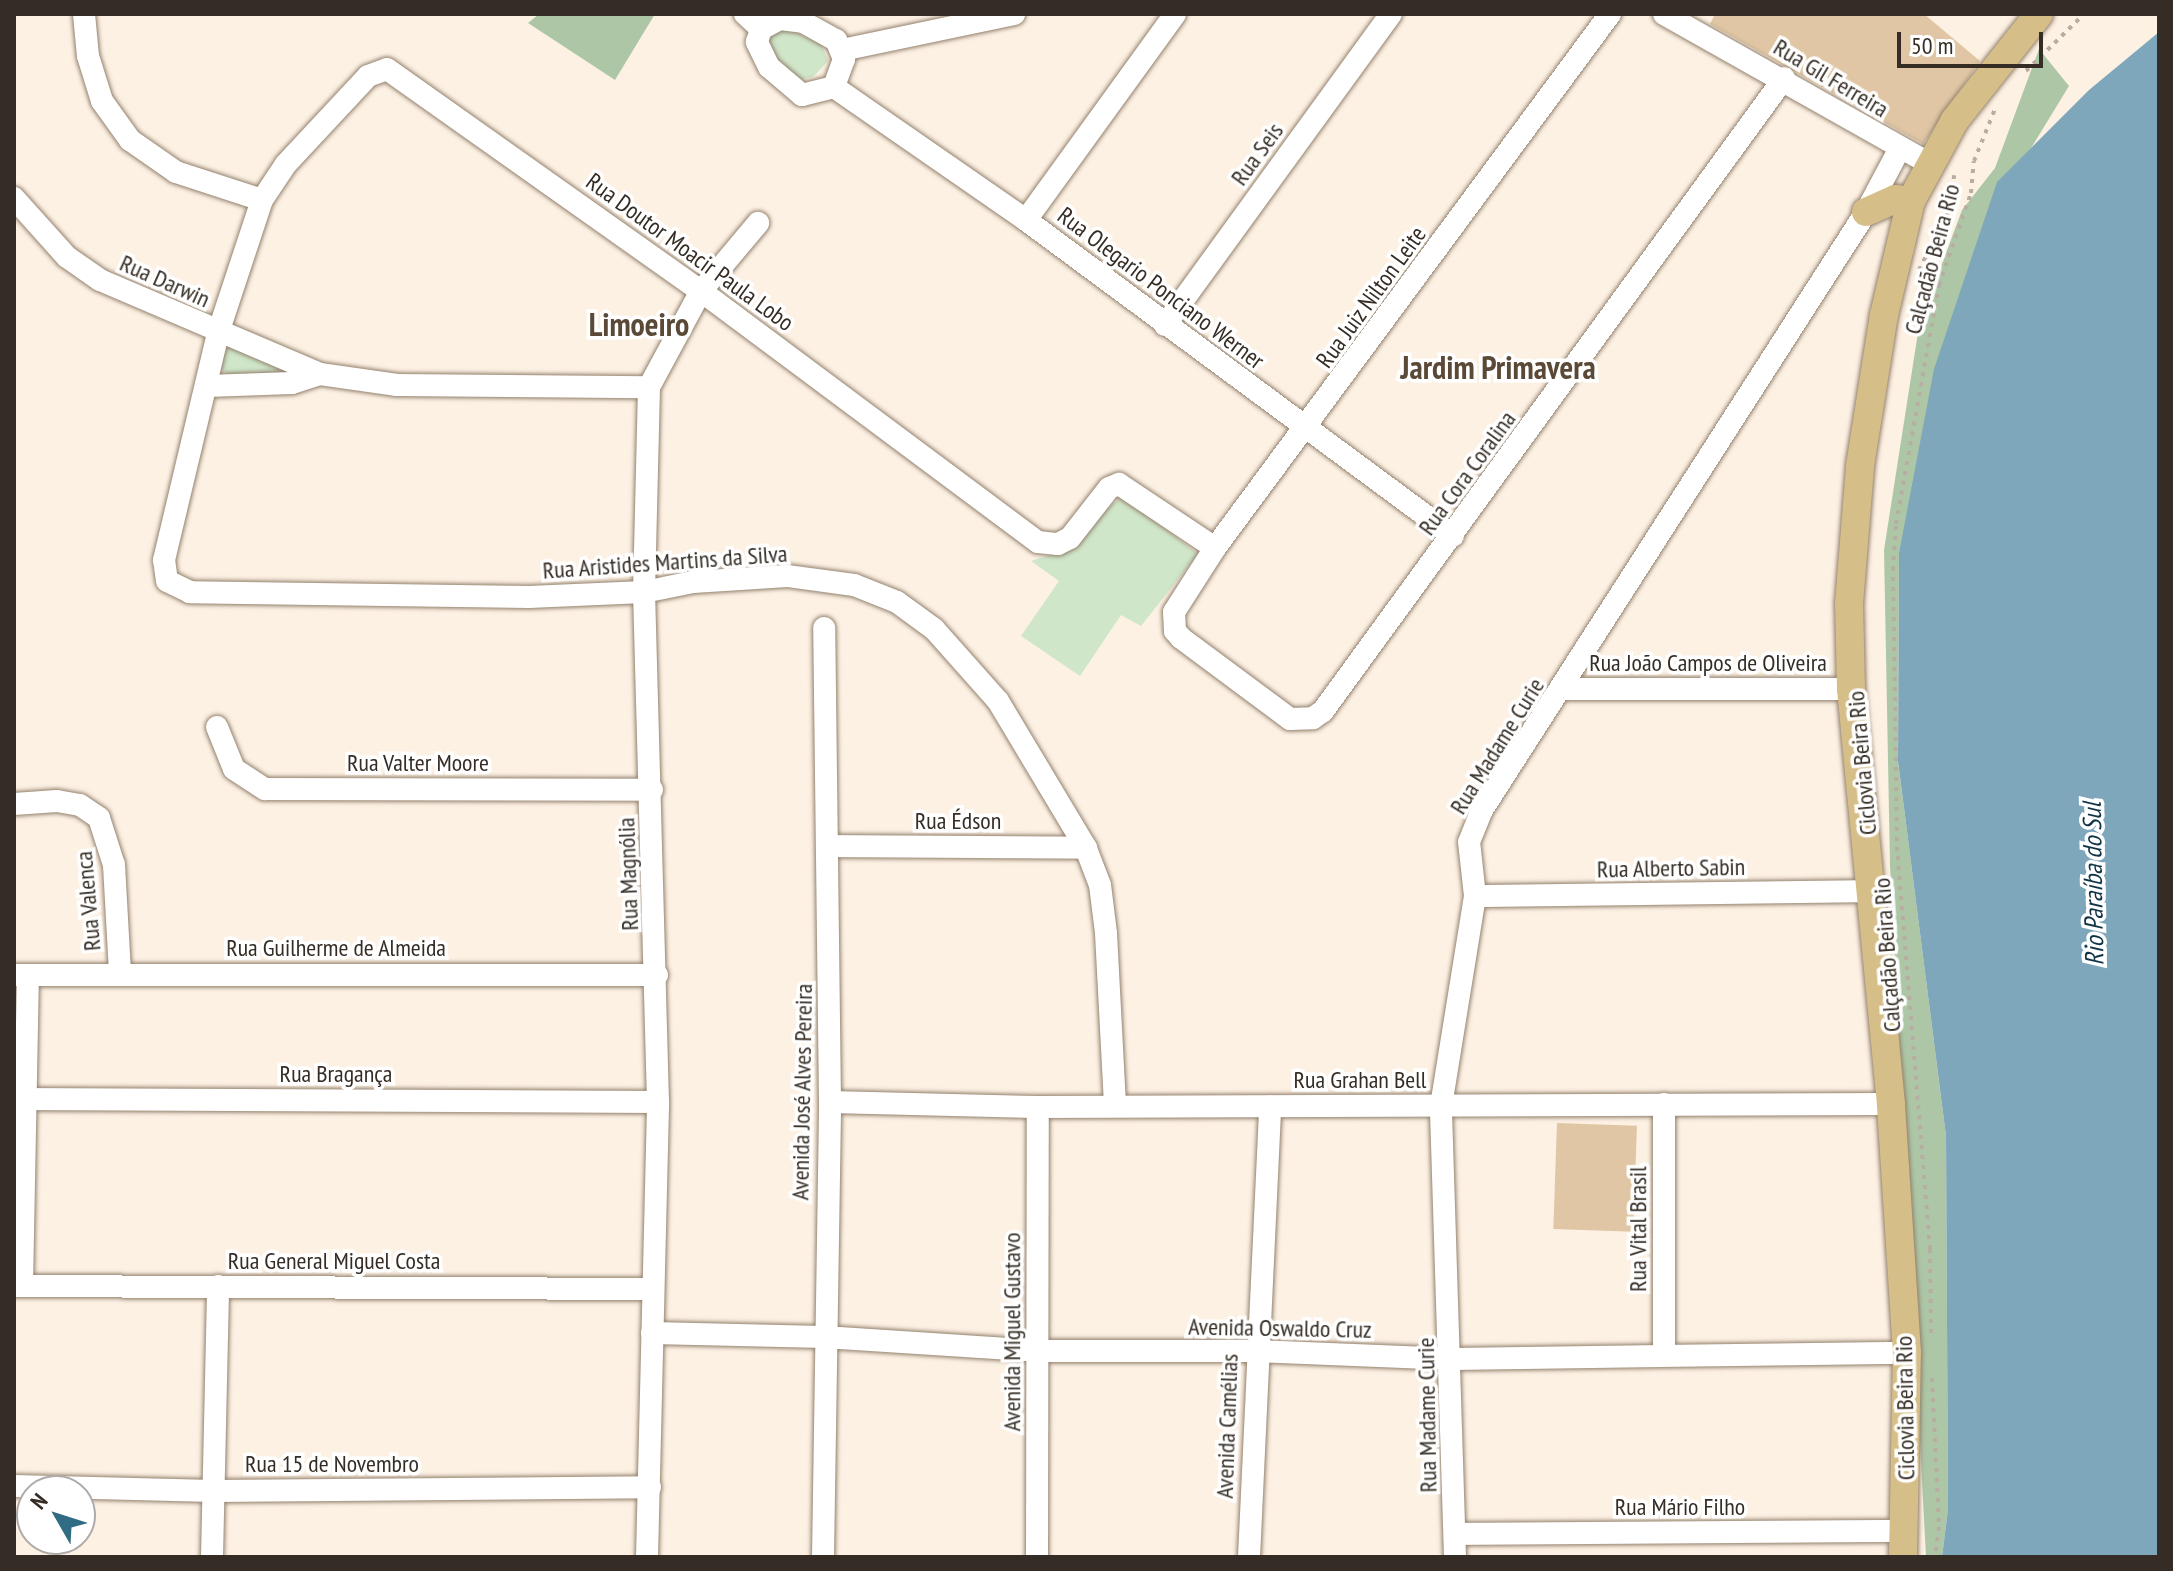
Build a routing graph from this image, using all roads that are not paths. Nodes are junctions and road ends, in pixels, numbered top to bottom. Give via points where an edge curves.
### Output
1 (84, 14) edge
2 (1014, 14) edge
3 (1175, 14) edge
4 (1391, 14) edge
5 (1610, 14) edge
6 (1664, 14) edge
7 (2039, 14) edge
8 (753, 21) edge
9 (842, 50) junction
10 (1784, 78) junction
11 (834, 87) junction
12 (1899, 150) junction
13 (1928, 163) junction
14 (14, 198) edge
15 (262, 200) junction
16 (1911, 201) junction
17 (1866, 212) junction
18 (1026, 220) junction
19 (758, 223) dead end
20 (701, 291) junction
21 (1165, 325) junction
22 (218, 333) junction
23 (320, 374) junction
24 (207, 386) junction
25 (649, 387) junction
26 (1307, 428) junction
27 (1453, 536) junction
28 (1215, 548) junction
29 (644, 592) junction
30 (1174, 612) joint
31 (824, 628) dead end
32 (1564, 689) junction
33 (1851, 689) junction
34 (217, 727) dead end
35 (652, 790) junction
36 (14, 804) edge
37 (830, 846) junction
38 (1086, 848) junction
39 (1868, 891) junction
40 (1475, 896) junction
41 (120, 974) junction
42 (21, 975) edge
43 (657, 975) junction
44 (18, 1099) edge
45 (658, 1102) junction
46 (830, 1102) junction
47 (1664, 1104) junction
48 (1891, 1104) junction
49 (1115, 1105) junction
50 (1270, 1106) junction
51 (1441, 1106) junction
52 (1038, 1107) junction
53 (18, 1286) edge
54 (218, 1286) junction
55 (653, 1289) junction
56 (652, 1333) junction
57 (824, 1337) junction
58 (1920, 1342) junction
59 (1039, 1351) junction
60 (1255, 1351) junction
61 (1664, 1354) junction
62 (1453, 1359) junction
63 (14, 1486) edge
64 (650, 1487) junction
65 (214, 1491) junction
66 (1455, 1534) junction
67 (1904, 1544) edge
68 (212, 1557) edge
69 (647, 1557) edge
70 (823, 1557) edge
71 (1037, 1557) edge
72 (1249, 1557) edge
73 (1455, 1557) edge

1 - 15 street via 88,56 102,101 130,140 176,172
2 - 9 street
3 - 18 street
4 - 21 street, Rua Seis
5 - 26 street, Rua Juiz Nilton Leite
6 - 10 street, Rua Gil Ferreira
7 - 13 main road
8 - 9 street via 803,22 827,33
8 - 11 street via 759,54 792,90 813,96
9 - 11 street via 844,70
10 - 12 street, Rua Gil Ferreira
10 - 27 street, Rua Cora Coralina
11 - 18 street, Rua Olegario Ponciano Werner
12 - 13 street, Rua Gil Ferreira
12 - 17 street, Rua Madame Curie
13 - 16 main road
14 - 22 street, Rua Darwin via 67,257 100,280
15 - 20 street, Rua Doutor Moacir Paula Lobo via 286,164 368,76 387,69
15 - 22 street, Rua Doutor Moacir Paula Lobo
16 - 17 main road via 1895,199
16 - 33 main road via 1884,315 1860,466 1849,604
17 - 32 street, Rua Madame Curie
18 - 21 street, Rua Olegario Ponciano Werner
19 - 20 street, Rua Magnólia
20 - 25 street, Rua Magnólia
20 - 28 street, Rua Doutor Moacir Paula Lobo via 1038,542 1058,544 1070,538 1109,488 1119,484
21 - 26 street, Rua Olegario Ponciano Werner
22 - 23 street, Rua Darwin
22 - 24 street, Rua Aristides Martins da Silva
23 - 24 street, Rua Darwin via 292,383
23 - 25 street, Rua Darwin via 397,385
24 - 29 street, Rua Aristides Martins da Silva via 164,560 163,573 175,588 407,599
25 - 29 street, Rua Magnólia
26 - 27 street, Rua Olegario Ponciano Werner
26 - 28 street, Rua Juiz Nilton Leite
27 - 30 street, Rua Cora Coralina via 1323,711 1301,721 1290,719 1181,638
28 - 30 street, Rua Juiz Nilton Leite
29 - 35 street, Rua Magnólia
29 - 38 street, Rua Aristides Martins da Silva via 693,582 787,576 854,585 897,602 934,629 998,701
31 - 37 street, Avenida José Alves Pereira
32 - 33 street, Rua João Campos de Oliveira
32 - 40 street, Rua Madame Curie via 1482,810 1469,842
33 - 39 main road
34 - 35 street, Rua Valter Moore via 234,769 265,789
35 - 43 street, Rua Magnólia
36 - 41 street, Rua Valenca via 57,801 80,805 99,818 114,865
37 - 38 street, Rua Édson
37 - 46 street, Avenida José Alves Pereira
38 - 49 street, Rua Aristides Martins da Silva via 1100,885 1106,933
39 - 40 street, Rua Alberto Sabin
39 - 48 main road
40 - 51 street, Rua Madame Curie
41 - 42 street, Rua Guilherme de Almeida
41 - 43 street, Rua Guilherme de Almeida
42 - 44 street
43 - 45 street, Rua Magnólia
44 - 45 street, Rua Bragança
44 - 53 street
45 - 55 street, Rua Magnólia
46 - 52 street, Rua Grahan Bell
46 - 57 street, Avenida José Alves Pereira
47 - 48 street, Rua Grahan Bell
47 - 51 street, Rua Grahan Bell
47 - 61 street, Rua Vital Brasil
48 - 58 main road
49 - 50 street, Rua Grahan Bell
49 - 52 street, Rua Grahan Bell
50 - 51 street, Rua Grahan Bell
50 - 60 street, Avenida Camélias
51 - 62 street, Rua Madame Curie
52 - 59 street, Avenida Miguel Gustavo
53 - 54 street, Rua General Miguel Costa
54 - 55 street, Rua General Miguel Costa
54 - 65 street
55 - 56 street, Rua Magnólia
56 - 57 street, Avenida Oswaldo Cruz
56 - 64 street, Rua Magnólia
57 - 59 street, Avenida Oswaldo Cruz
57 - 70 street, Avenida José Alves Pereira
58 - 61 street, Avenida Oswaldo Cruz
58 - 67 main road
59 - 60 street, Avenida Oswaldo Cruz
59 - 71 street, Avenida Miguel Gustavo
60 - 62 street, Avenida Oswaldo Cruz
60 - 72 street, Avenida Camélias
61 - 62 street, Avenida Oswaldo Cruz
62 - 66 street, Rua Madame Curie
63 - 65 street, Rua 15 de Novembro
64 - 65 street, Rua 15 de Novembro
64 - 69 street, Rua Magnólia
65 - 68 street
66 - 67 street, Rua Mário Filho
66 - 73 street, Rua Madame Curie

